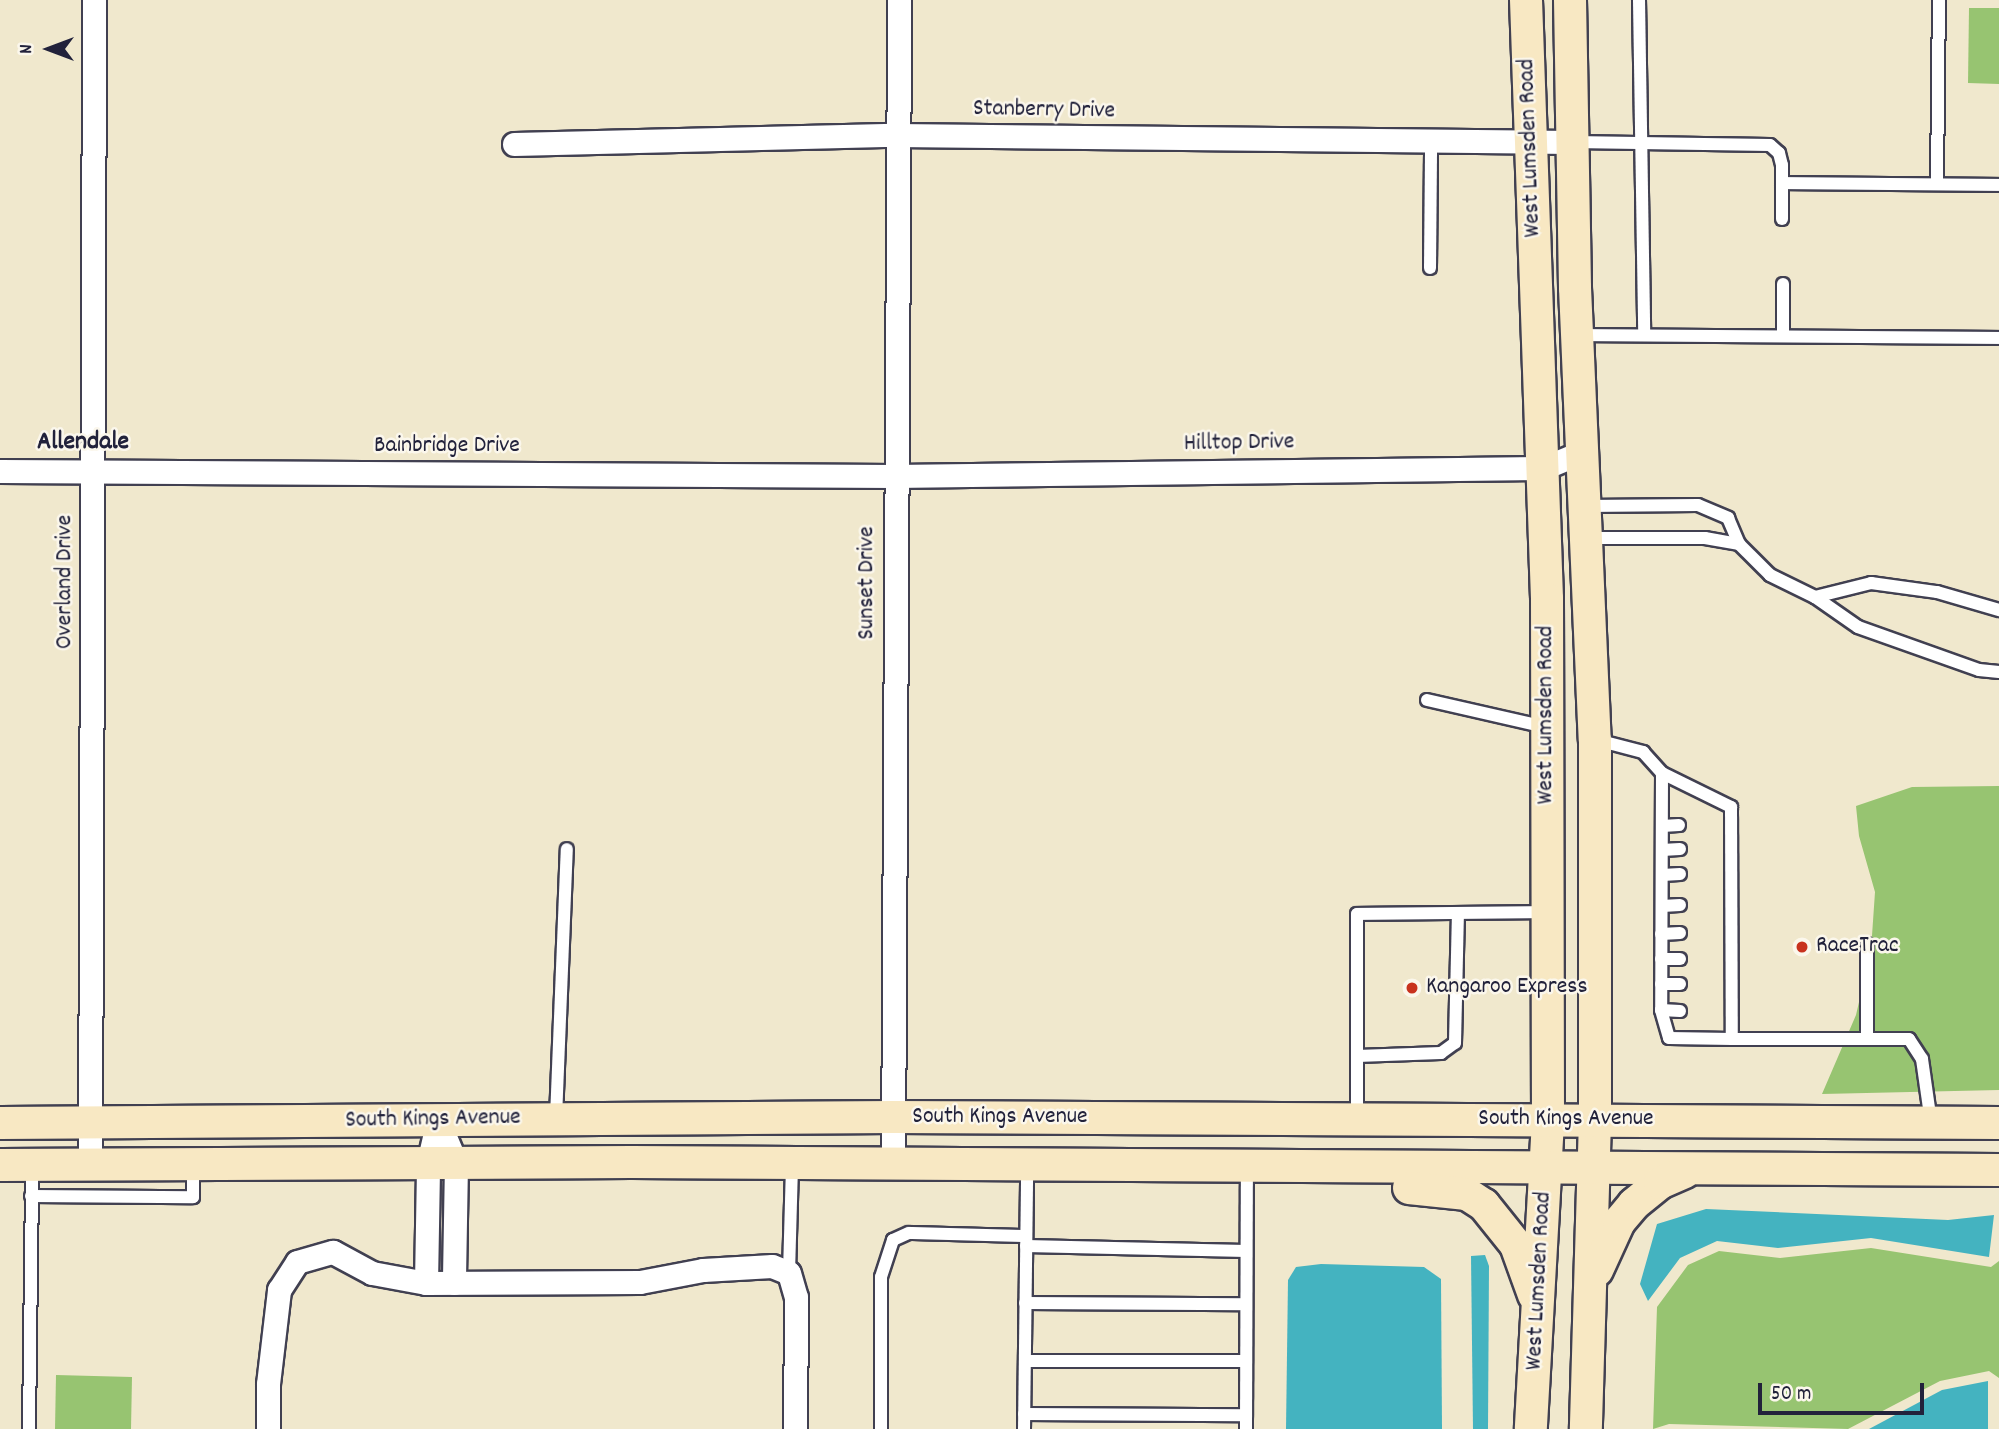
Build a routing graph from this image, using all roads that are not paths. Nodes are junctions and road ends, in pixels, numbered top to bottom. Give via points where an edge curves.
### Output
1 (94, 0) edge
2 (899, 0) edge
3 (1526, 0) edge
4 (1570, 0) edge
5 (1639, 0) edge
6 (1940, 0) edge
7 (895, 135) junction
8 (1431, 141) junction
9 (1529, 141) junction
10 (1573, 142) junction
11 (1639, 143) junction
12 (514, 144) dead end
13 (1782, 183) junction
14 (1937, 184) junction
15 (1999, 185) edge
16 (1782, 219) dead end
17 (1430, 268) dead end
18 (1783, 284) dead end
19 (1576, 335) junction
20 (1644, 335) junction
21 (1783, 336) junction
22 (1999, 338) edge
23 (1582, 452) junction
24 (1544, 468) junction
25 (0, 471) edge
26 (93, 472) junction
27 (894, 476) junction
28 (1585, 506) junction
29 (1586, 538) junction
30 (1739, 544) junction
31 (1815, 597) junction
32 (1999, 610) edge
33 (1999, 672) edge
34 (1427, 700) dead end
35 (1547, 727) junction
36 (1595, 740) junction
37 (1662, 773) junction
38 (1679, 825) dead end
39 (1661, 826) junction
40 (567, 849) dead end
41 (1661, 849) junction
42 (1679, 849) dead end
43 (1679, 874) dead end
44 (1661, 875) junction
45 (1679, 905) dead end
46 (1661, 906) junction
47 (1547, 912) junction
48 (1458, 913) junction
49 (1679, 933) dead end
50 (1661, 934) junction
51 (1867, 944) dead end
52 (1661, 959) junction
53 (1679, 959) dead end
54 (1661, 984) junction
55 (1679, 984) dead end
56 (1661, 1010) junction
57 (1680, 1011) dead end
58 (1732, 1039) junction
59 (1867, 1039) junction
60 (1357, 1056) junction
61 (893, 1117) junction
62 (556, 1118) junction
63 (438, 1120) junction
64 (1357, 1120) junction
65 (1595, 1120) junction
66 (1548, 1121) junction
67 (0, 1123) edge
68 (90, 1123) junction
69 (1931, 1123) junction
70 (1999, 1123) edge
71 (442, 1163) junction
72 (90, 1164) junction
73 (193, 1164) junction
74 (792, 1164) junction
75 (0, 1165) edge
76 (32, 1165) junction
77 (893, 1166) junction
78 (1027, 1166) junction
79 (1247, 1167) junction
80 (1547, 1169) junction
81 (1594, 1169) junction
82 (1691, 1170) junction
83 (1999, 1170) edge
84 (31, 1196) junction
85 (1026, 1241) junction
86 (1246, 1251) junction
87 (789, 1273) junction
88 (426, 1283) junction
89 (454, 1283) junction
90 (1591, 1288) junction
91 (1025, 1303) junction
92 (1246, 1304) junction
93 (1539, 1317) junction
94 (1025, 1361) junction
95 (1246, 1361) junction
96 (1024, 1414) junction
97 (1246, 1415) junction
98 (29, 1429) edge
99 (268, 1429) edge
100 (795, 1429) edge
101 (881, 1429) edge
102 (1024, 1429) edge
103 (1246, 1429) edge
104 (1531, 1429) edge
105 (1586, 1429) edge

1 - 26 street, Overland Drive
2 - 7 street, Sunset Drive
3 - 9 main road, West Lumsden Road
4 - 10 main road, West Lumsden Road
5 - 11 lane
6 - 14 lane
7 - 8 street, Stanberry Drive
7 - 12 street, Stanberry Drive
7 - 27 street, Sunset Drive
8 - 9 street, Stanberry Drive
8 - 17 lane
9 - 10 street, Stanberry Drive
9 - 24 main road, West Lumsden Road
10 - 11 lane
10 - 19 main road, West Lumsden Road
11 - 13 lane via 1770,145 1779,153
11 - 20 lane
13 - 14 lane
13 - 16 lane
14 - 15 lane
18 - 21 lane
19 - 20 lane
19 - 23 main road, West Lumsden Road
20 - 21 lane
21 - 22 lane
23 - 24 street, Hilltop Drive
23 - 28 main road, West Lumsden Road
24 - 27 street, Hilltop Drive
24 - 35 main road, West Lumsden Road
25 - 26 street, Bainbridge Drive
26 - 27 street, Bainbridge Drive
26 - 68 street, Overland Drive
27 - 61 street, Sunset Drive
28 - 29 main road, West Lumsden Road
28 - 30 lane via 1698,505 1728,518
29 - 30 lane via 1705,538
29 - 36 main road, West Lumsden Road
30 - 31 lane via 1770,575
31 - 32 lane via 1871,583 1937,593
31 - 33 lane via 1858,628 1979,670
34 - 35 lane
35 - 47 main road, West Lumsden Road
36 - 37 lane via 1643,752
36 - 65 main road, West Lumsden Road
37 - 39 lane
37 - 58 lane via 1731,807 1726,823 1726,902 1727,1011
38 - 39 lane
39 - 41 lane
40 - 62 lane
41 - 42 lane
41 - 44 lane
43 - 44 lane
44 - 46 lane
45 - 46 lane
46 - 50 lane
47 - 48 lane
47 - 66 main road, West Lumsden Road
48 - 60 lane via 1455,1043 1441,1053
48 - 60 lane via 1357,914
49 - 50 lane
50 - 52 lane
51 - 59 lane
52 - 53 lane
52 - 54 lane
54 - 55 lane
54 - 56 lane
56 - 57 lane
56 - 58 lane via 1669,1038
58 - 59 lane
59 - 69 lane via 1909,1039 1922,1059
60 - 64 lane
61 - 62 main road, South Kings Avenue
61 - 64 main road, South Kings Avenue
61 - 77 street, Sunset Drive
62 - 63 main road, South Kings Avenue
63 - 68 main road, South Kings Avenue
63 - 71 street
64 - 66 main road, South Kings Avenue
65 - 66 main road, South Kings Avenue
65 - 69 main road, South Kings Avenue
65 - 81 main road, West Lumsden Road
66 - 80 main road, West Lumsden Road
67 - 68 main road, South Kings Avenue
68 - 72 street, Overland Drive
69 - 70 main road, South Kings Avenue
71 - 73 main road, South Kings Avenue
71 - 74 main road, South Kings Avenue
71 - 88 street
71 - 89 street
72 - 73 main road, South Kings Avenue
72 - 76 main road, South Kings Avenue
73 - 84 lane via 193,1198
74 - 77 main road, South Kings Avenue
74 - 87 lane
75 - 76 main road, South Kings Avenue
76 - 84 lane
77 - 78 main road, South Kings Avenue
78 - 79 main road, South Kings Avenue
78 - 85 lane
79 - 80 main road, South Kings Avenue
79 - 86 lane
79 - 93 main road via 1281,1186 1443,1189 1467,1194 1484,1205 1516,1245
80 - 81 main road, South Kings Avenue
80 - 93 main road, West Lumsden Road
81 - 82 main road, South Kings Avenue
81 - 90 main road, West Lumsden Road
82 - 83 main road, South Kings Avenue
82 - 90 main road via 1660,1183 1633,1204 1602,1254
84 - 98 lane
85 - 86 lane
85 - 91 lane
85 - 101 lane via 909,1233 893,1240 881,1277
86 - 92 lane
87 - 89 street via 772,1266 703,1270 640,1282
87 - 100 street via 796,1297
88 - 89 street
88 - 99 street via 372,1273 333,1252 297,1262 279,1290 268,1384
90 - 105 main road, West Lumsden Road
91 - 92 lane
91 - 94 lane
92 - 95 lane
93 - 104 main road, West Lumsden Road
94 - 95 lane
94 - 96 lane
95 - 97 lane
96 - 97 lane
96 - 102 lane
97 - 103 lane

